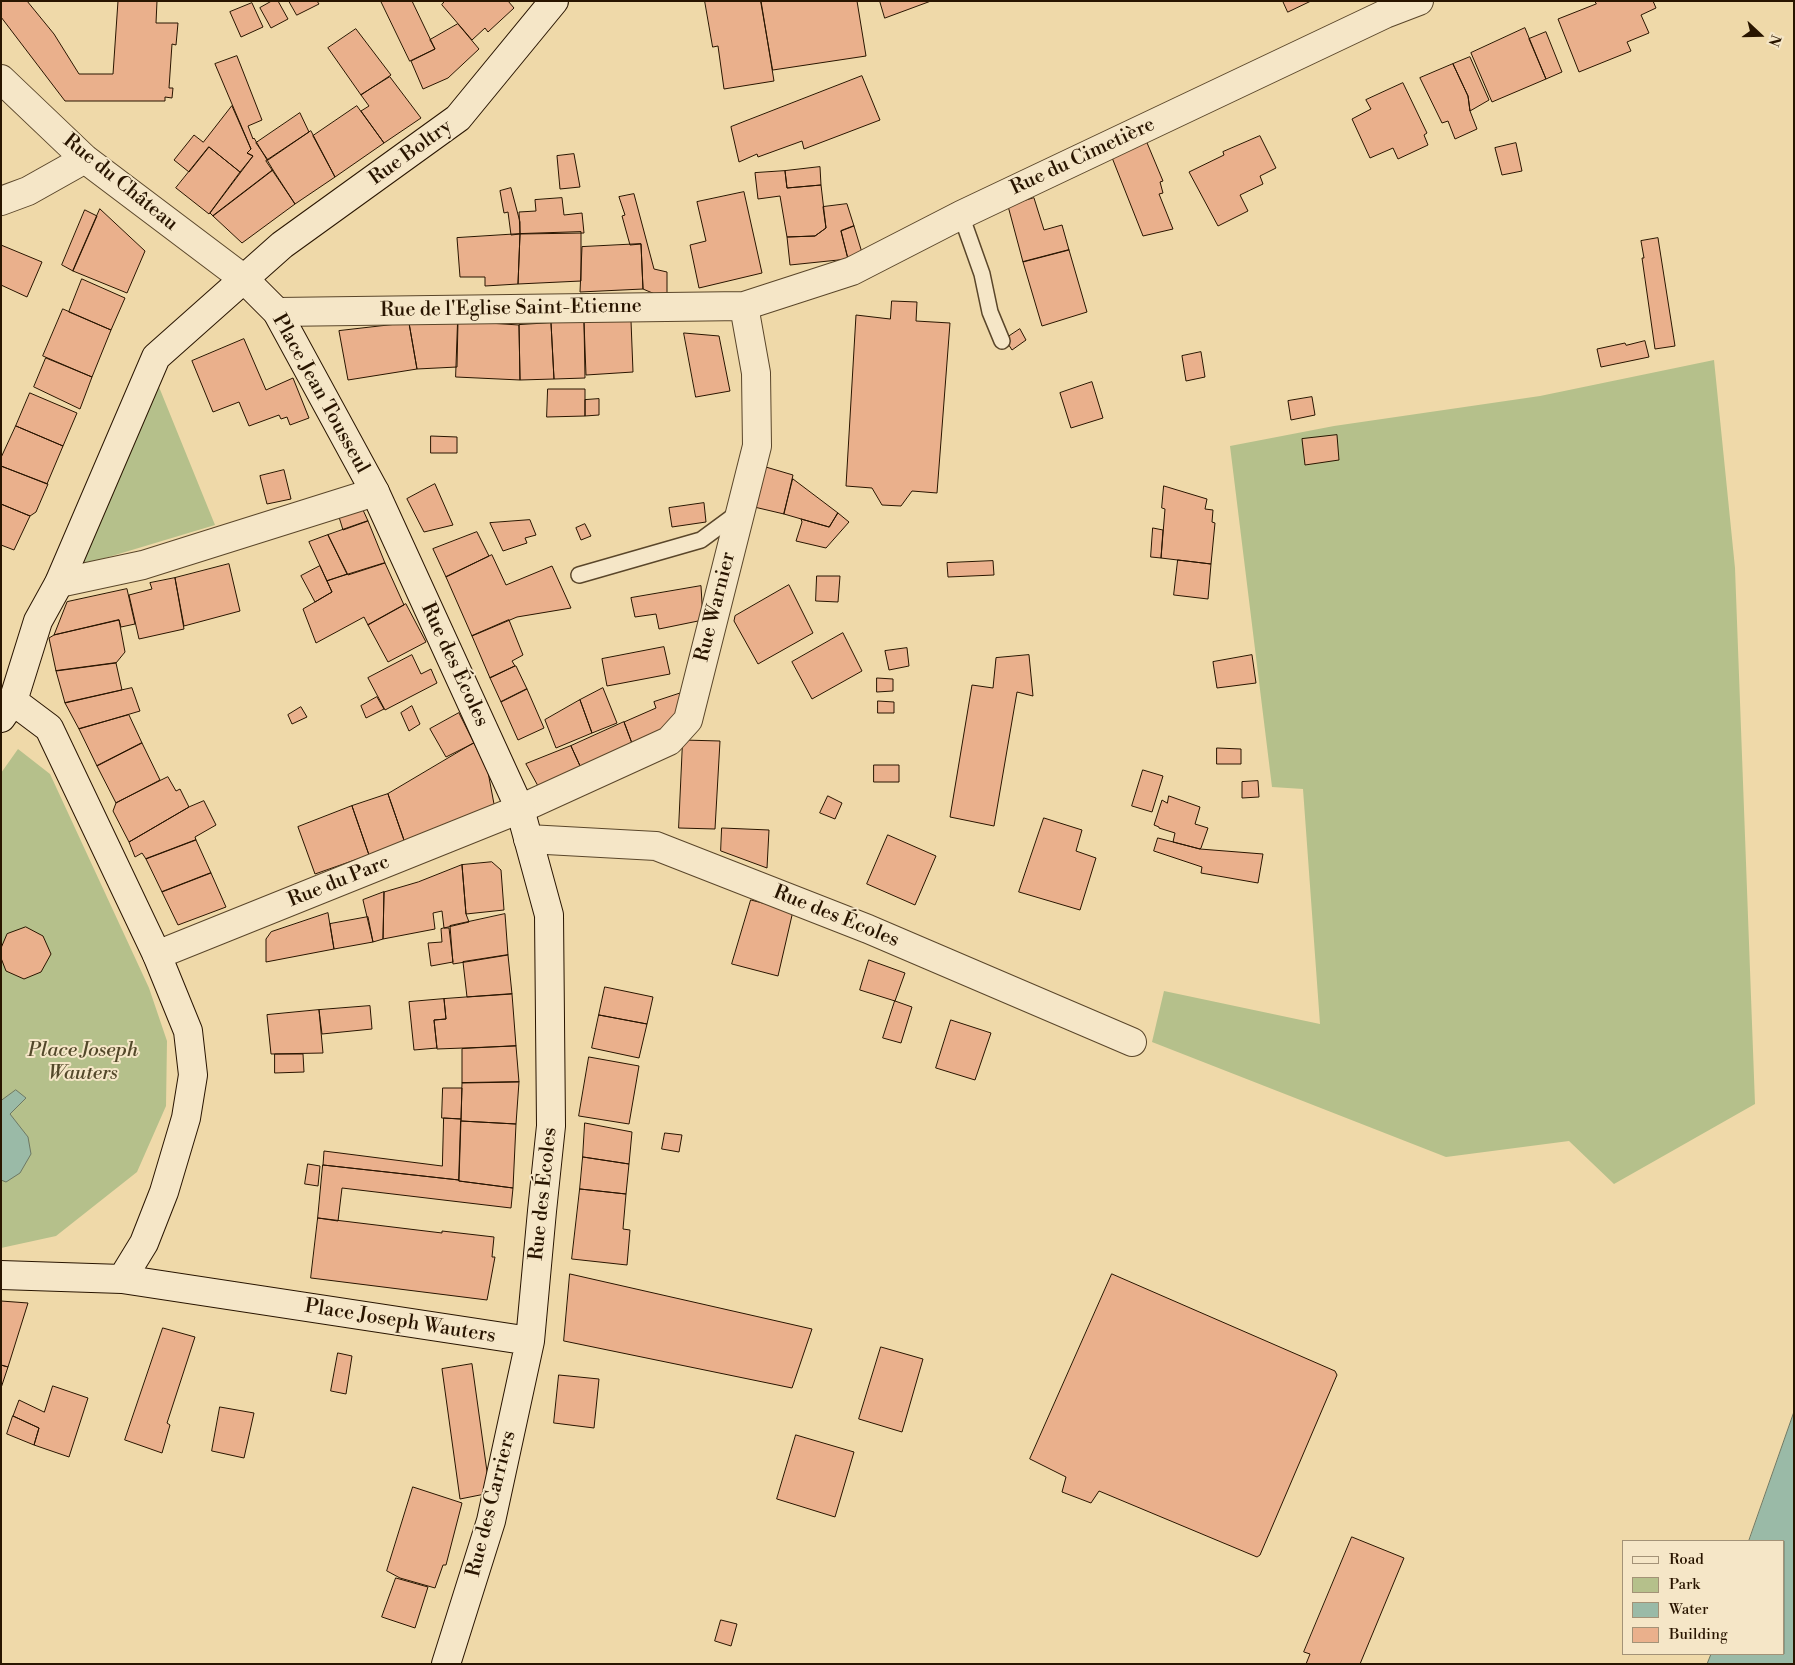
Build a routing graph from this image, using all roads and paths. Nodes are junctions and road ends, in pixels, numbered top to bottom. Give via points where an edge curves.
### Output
1 (554, 1) edge
2 (1419, 1) edge
3 (1, 79) edge
4 (85, 159) junction
5 (1, 201) edge
6 (969, 211) junction
7 (244, 279) junction
8 (744, 306) junction
9 (278, 312) junction
10 (1002, 341) dead end
11 (375, 492) junction
12 (741, 511) junction
13 (579, 575) dead end
14 (59, 583) junction
15 (7, 709) edge
16 (520, 809) junction
17 (528, 839) junction
18 (157, 955) junction
19 (1132, 1042) dead end
20 (1, 1275) edge
21 (122, 1279) junction
22 (530, 1341) junction
23 (446, 1664) edge

1 - 7 street, Rue Boltry via 458,118 282,245
2 - 6 street, Rue du Cimetière via 1385,14
3 - 4 street, Rue du Château
4 - 5 street via 28,191
4 - 7 street, Rue du Château
6 - 8 street, Rue du Cimetière via 852,271
6 - 10 lane via 990,312
7 - 9 street, Place Jean Tousseul
7 - 14 street via 156,357
8 - 9 street, Rue de l'Eglise Saint-Etienne
8 - 12 street, Rue Warnier via 756,372 757,446
9 - 11 street, Place Jean Tousseul
11 - 14 street, Place Jean Tousseul via 143,565
11 - 16 street, Rue des Écoles
12 - 13 lane via 700,540
12 - 16 street, Rue Warnier via 688,720 669,741
14 - 15 street via 38,621
15 - 18 street via 48,728
16 - 17 street, Rue des Écoles
16 - 18 street, Rue du Parc
17 - 19 street, Rue des Écoles via 656,846 868,929
17 - 22 street, Rue des Écoles via 549,915 551,1126
18 - 21 street via 188,1031 193,1074 186,1118 164,1192 144,1243
20 - 21 street, Place Joseph Wauters
21 - 22 street, Place Joseph Wauters
22 - 23 street, Rue des Carriers via 491,1521

